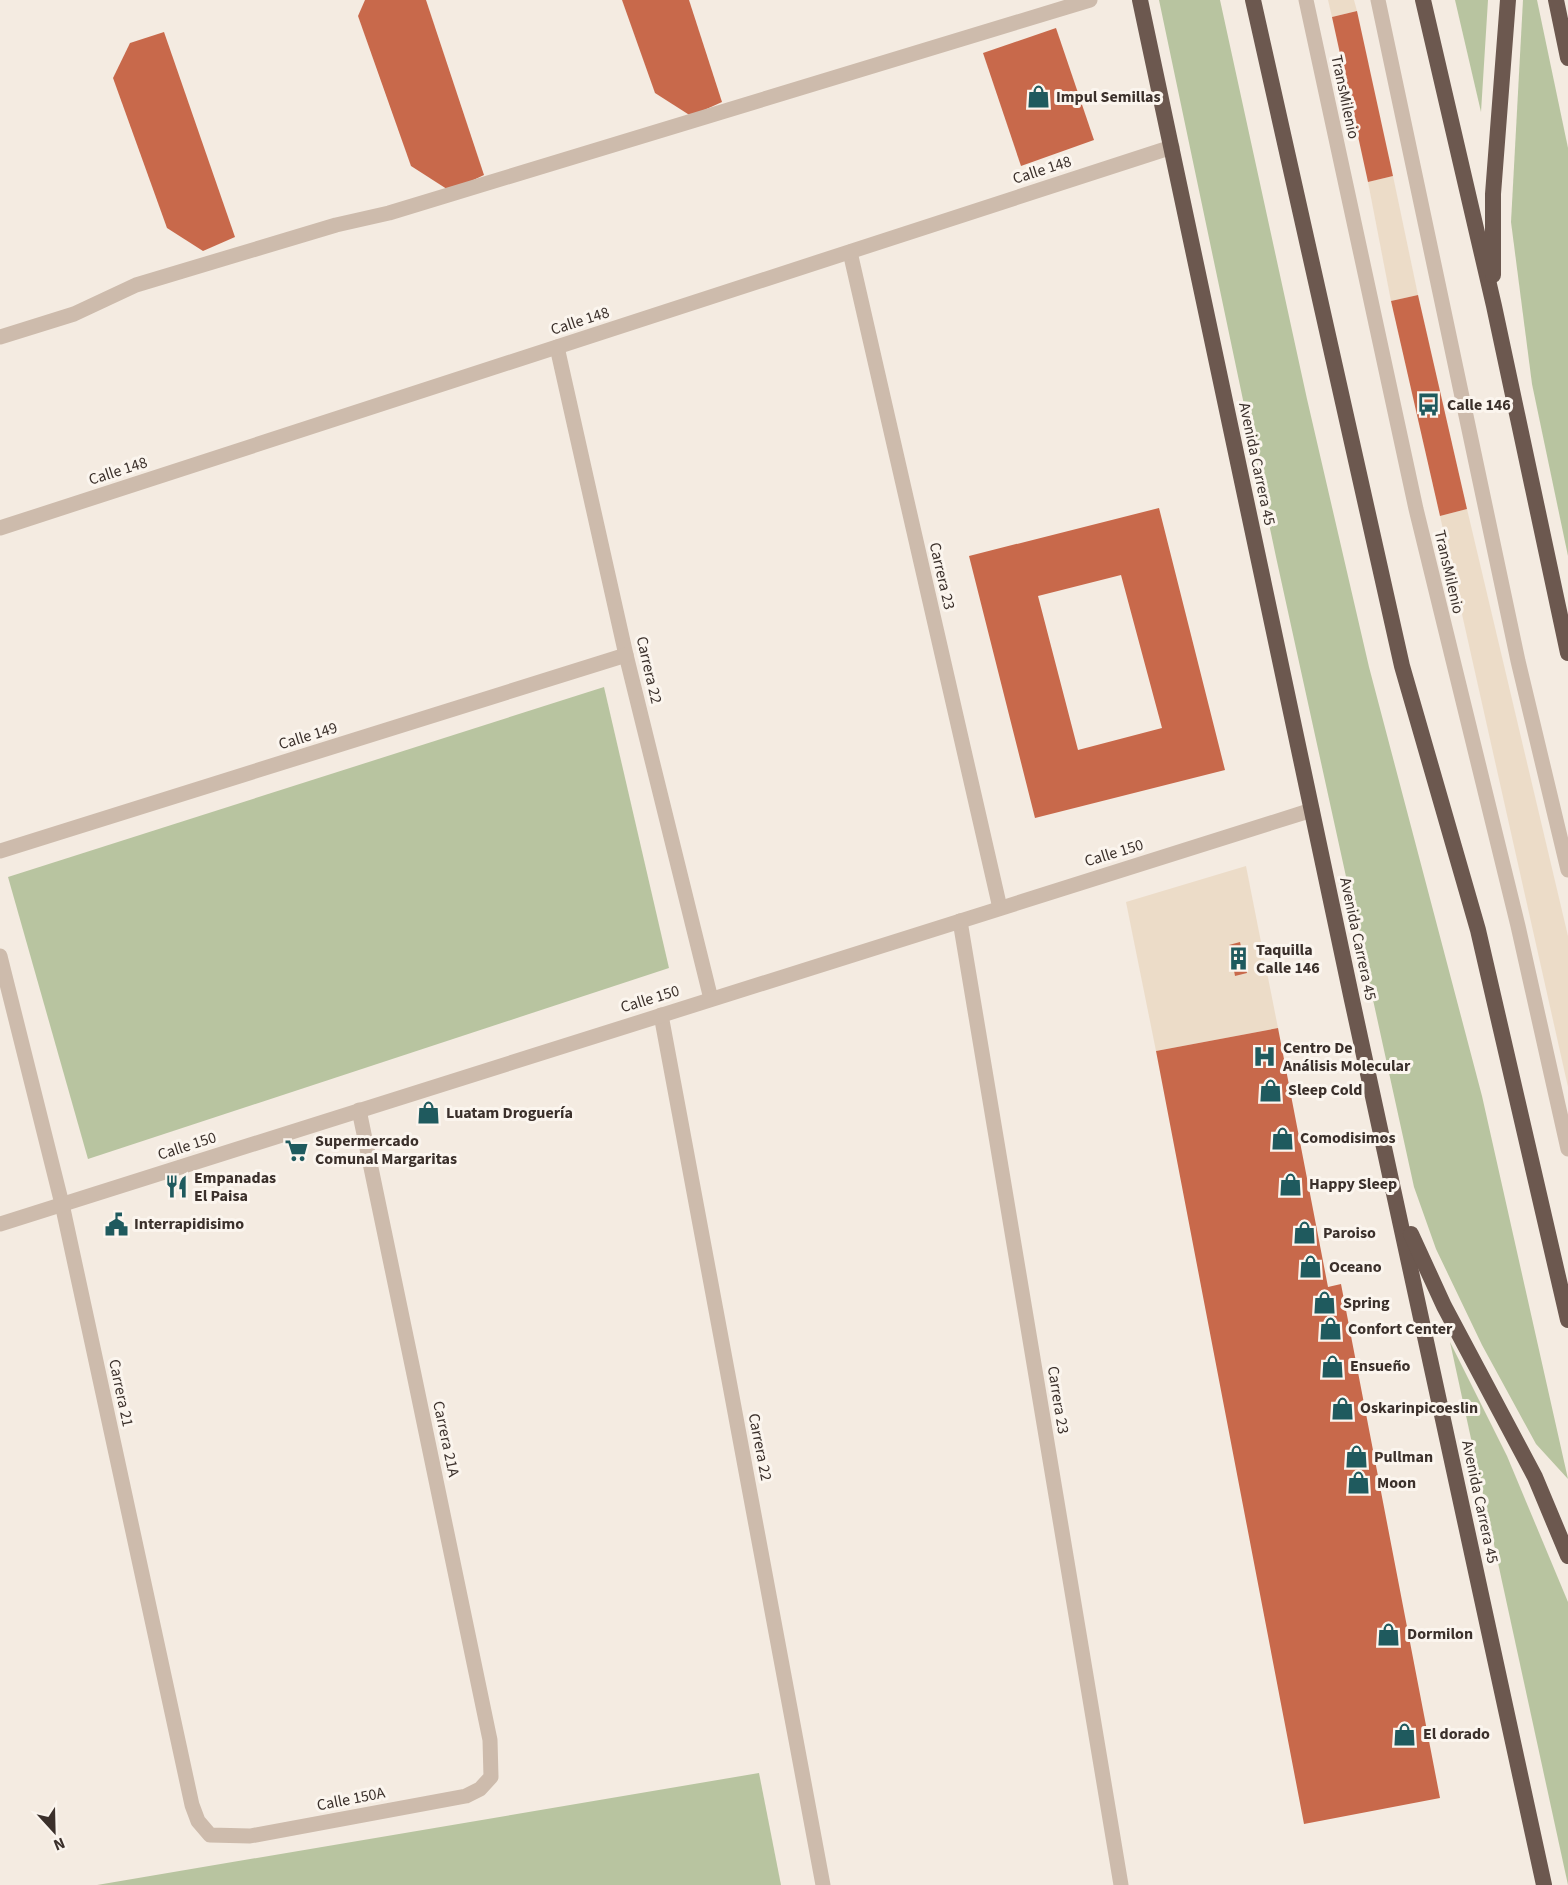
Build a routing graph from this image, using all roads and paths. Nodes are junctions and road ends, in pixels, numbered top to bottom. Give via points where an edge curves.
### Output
1 (1090, 0) edge
2 (1140, 0) edge
3 (1253, 0) edge
4 (1306, 0) edge
5 (1378, 0) edge
6 (1423, 0) edge
7 (1508, 0) edge
8 (1556, 0) edge
9 (1568, 58) edge
10 (1172, 147) junction
11 (849, 252) junction
12 (1494, 306) junction
13 (0, 337) edge
14 (557, 347) junction
15 (0, 528) edge
16 (1568, 652) edge
17 (627, 655) junction
18 (1312, 810) junction
19 (0, 851) edge
20 (1568, 870) edge
21 (1000, 908) junction
22 (960, 921) junction
23 (0, 956) edge
24 (711, 999) junction
25 (661, 1015) junction
26 (359, 1110) junction
27 (1568, 1149) edge
28 (1396, 1200) junction
29 (62, 1204) junction
30 (0, 1224) edge
31 (1568, 1320) edge
32 (1568, 1556) edge
33 (491, 1777) joint
34 (210, 1835) joint
35 (823, 1885) edge
36 (1121, 1885) edge
37 (1544, 1885) edge

1 - 13 street via 388,213 136,285 74,314
2 - 10 highway, Avenida Carrera 45
3 - 31 highway via 1402,666 1478,930
4 - 27 street, TransMilenio via 1416,508
5 - 20 street via 1518,662
6 - 12 highway
7 - 12 highway via 1493,194
8 - 9 highway
10 - 11 street, Calle 148
10 - 18 highway, Avenida Carrera 45
11 - 14 street, Calle 148
11 - 21 street, Carrera 23
12 - 16 highway
14 - 15 street, Calle 148
14 - 17 street, Carrera 22
17 - 19 street, Calle 149
17 - 24 street, Carrera 22
18 - 21 street, Calle 150
18 - 28 highway, Avenida Carrera 45
21 - 22 street, Calle 150
22 - 24 street, Calle 150
22 - 36 street, Carrera 23
23 - 29 street, Carrera 21
24 - 25 street, Calle 150
25 - 26 street, Calle 150
25 - 35 street, Carrera 22
26 - 29 street, Calle 150
26 - 33 street, Carrera 21A via 490,1740
28 - 32 highway via 1435,1288 1535,1477
28 - 37 highway, Avenida Carrera 45
29 - 30 street, Calle 150
29 - 34 street, Carrera 21 via 192,1805 198,1821
33 - 34 street, Calle 150A via 466,1796 250,1836

